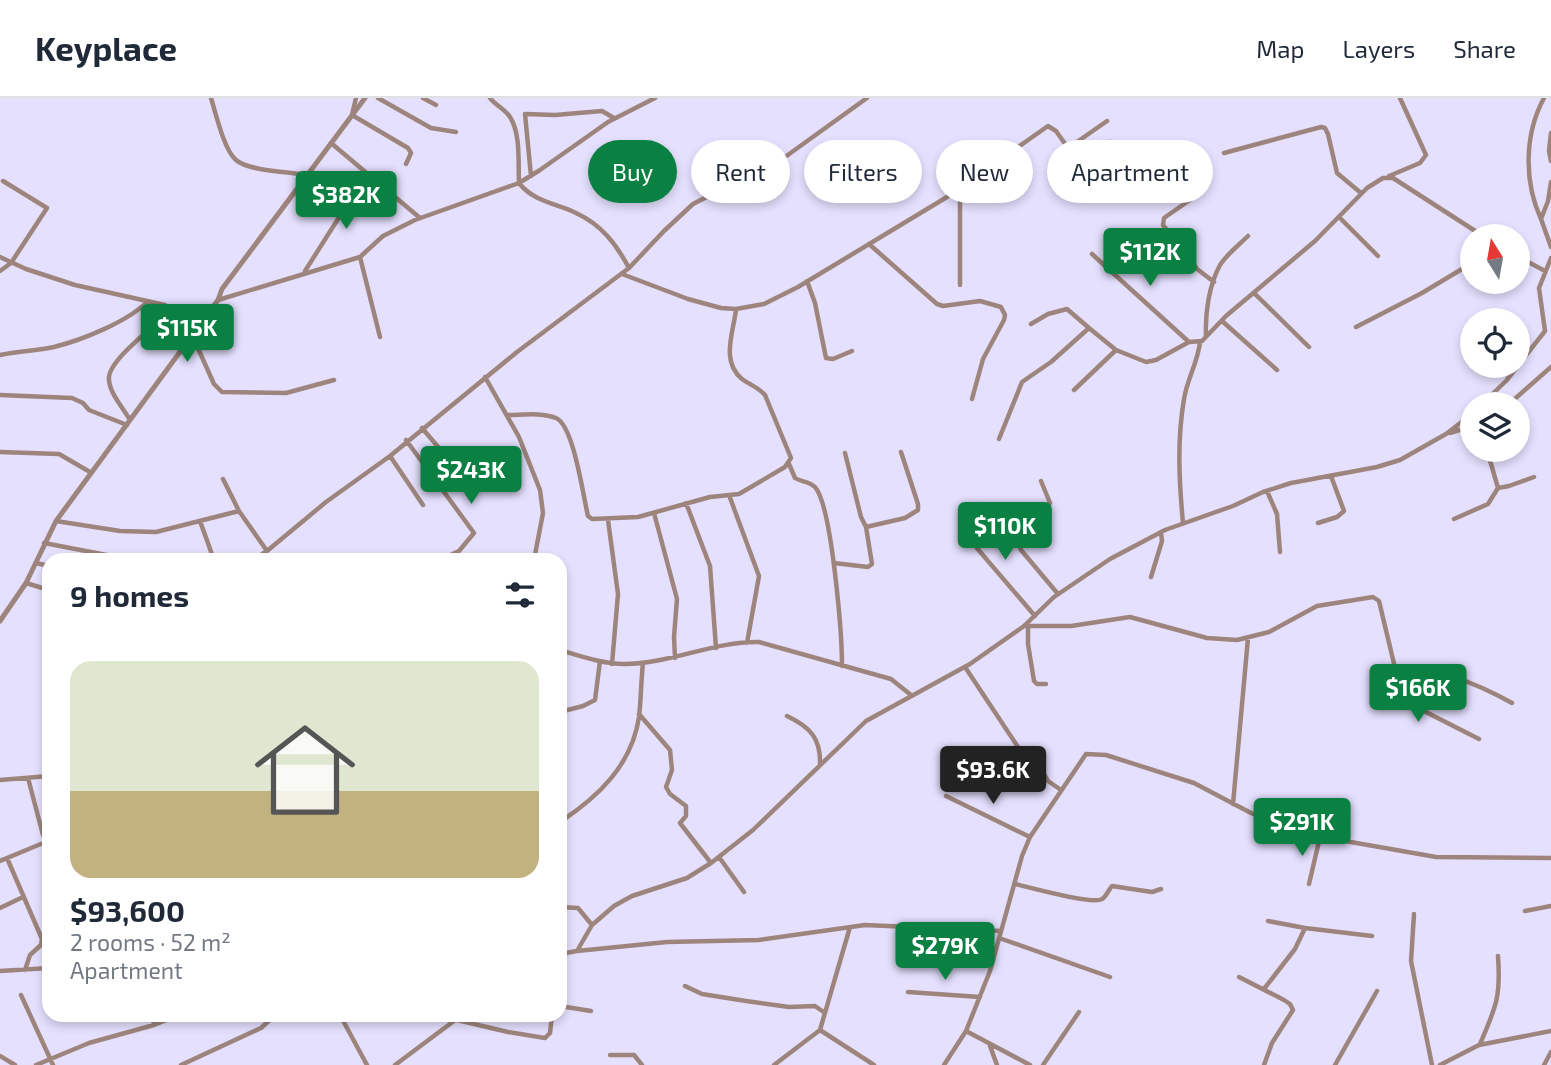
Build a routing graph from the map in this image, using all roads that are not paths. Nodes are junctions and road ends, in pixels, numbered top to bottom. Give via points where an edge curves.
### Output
1 (211, 98) edge
2 (356, 98) edge
3 (365, 98) edge
4 (378, 98) edge
5 (423, 98) edge
6 (490, 98) edge
7 (655, 98) edge
8 (867, 98) edge
9 (1400, 98) edge
10 (1544, 98) edge
11 (436, 105) dead end
12 (352, 114) junction
13 (614, 118) junction
14 (1107, 121) dead end
15 (525, 127) junction
16 (515, 129) junction
17 (456, 132) dead end
18 (1551, 133) edge
19 (1028, 140) edge
20 (1062, 140) edge
21 (1081, 140) edge
22 (331, 143) junction
23 (1224, 153) dead end
24 (1551, 161) edge
25 (406, 164) dead end
26 (307, 176) junction
27 (370, 176) junction
28 (531, 176) junction
29 (1388, 177) junction
30 (2, 181) dead end
31 (1551, 182) edge
32 (519, 183) junction
33 (1362, 193) junction
34 (936, 203) edge
35 (960, 203) edge
36 (1185, 203) edge
37 (1339, 217) junction
38 (420, 218) junction
39 (1541, 219) junction
40 (1464, 224) edge
41 (1248, 236) dead end
42 (869, 244) junction
43 (1551, 247) edge
44 (1092, 254) dead end
45 (1378, 256) dead end
46 (0, 257) edge
47 (360, 257) junction
48 (1551, 258) edge
49 (11, 263) junction
50 (1530, 263) edge
51 (629, 268) junction
52 (1460, 270) edge
53 (0, 271) edge
54 (1545, 271) junction
55 (304, 272) junction
56 (622, 274) junction
57 (807, 281) junction
58 (1214, 282) junction
59 (960, 285) dead end
60 (1254, 293) junction
61 (218, 300) junction
62 (147, 302) junction
63 (736, 309) junction
64 (171, 310) junction
65 (1222, 321) junction
66 (1031, 324) dead end
67 (1356, 327) dead end
68 (1089, 328) junction
69 (193, 332) junction
70 (380, 337) dead end
71 (1206, 337) junction
72 (1189, 342) junction
73 (1200, 342) junction
74 (1309, 347) dead end
75 (1116, 350) junction
76 (852, 351) dead end
77 (0, 355) edge
78 (1551, 367) edge
79 (1278, 370) dead end
80 (485, 377) junction
81 (334, 380) dead end
82 (1074, 390) dead end
83 (1495, 392) edge
84 (1523, 392) edge
85 (0, 395) edge
86 (972, 399) dead end
87 (507, 415) junction
88 (129, 422) junction
89 (1460, 424) edge
90 (422, 428) junction
91 (1460, 430) edge
92 (1446, 435) junction
93 (999, 439) dead end
94 (407, 440) junction
95 (0, 452) edge
96 (901, 452) dead end
97 (845, 453) dead end
98 (390, 456) junction
99 (1490, 462) edge
100 (789, 464) junction
101 (90, 472) junction
102 (1331, 476) junction
103 (1534, 477) dead end
104 (223, 479) dead end
105 (467, 481) dead end
106 (1041, 481) dead end
107 (1498, 488) junction
108 (1267, 491) junction
109 (729, 495) junction
110 (686, 503) junction
111 (984, 504) dead end
112 (423, 505) dead end
113 (239, 511) junction
114 (654, 513) junction
115 (1454, 519) dead end
116 (608, 520) junction
117 (56, 521) junction
118 (200, 521) junction
119 (1183, 523) junction
120 (1318, 523) dead end
121 (866, 527) junction
122 (1161, 532) junction
123 (43, 543) junction
124 (267, 551) junction
125 (1280, 552) dead end
126 (96, 553) edge
127 (211, 553) edge
128 (264, 553) edge
129 (455, 553) edge
130 (535, 553) edge
131 (36, 563) junction
132 (834, 563) junction
133 (42, 564) edge
134 (1151, 577) dead end
135 (26, 583) junction
136 (42, 588) edge
137 (1058, 594) junction
138 (1035, 616) junction
139 (0, 621) edge
140 (1026, 626) junction
141 (1248, 638) junction
142 (747, 643) junction
143 (716, 648) junction
144 (567, 652) edge
145 (675, 657) junction
146 (600, 661) junction
147 (643, 663) junction
148 (612, 664) junction
149 (842, 666) junction
150 (965, 667) junction
151 (1396, 671) junction
152 (1046, 684) dead end
153 (911, 695) junction
154 (1512, 703) dead end
155 (567, 710) edge
156 (639, 714) junction
157 (786, 716) dead end
158 (1479, 739) dead end
159 (820, 766) junction
160 (42, 777) edge
161 (28, 778) junction
162 (0, 780) edge
163 (1060, 790) junction
164 (946, 796) dead end
165 (1233, 804) junction
166 (567, 817) edge
167 (42, 831) edge
168 (1030, 837) junction
169 (1320, 837) junction
170 (42, 844) edge
171 (719, 857) junction
172 (7, 858) junction
173 (1551, 858) edge
174 (0, 861) edge
175 (711, 863) junction
176 (1014, 884) junction
177 (1308, 884) dead end
178 (1161, 889) dead end
179 (744, 892) dead end
180 (23, 897) junction
181 (1551, 906) edge
182 (0, 908) edge
183 (567, 908) edge
184 (1525, 911) dead end
185 (1414, 914) dead end
186 (1268, 921) dead end
187 (592, 925) junction
188 (850, 927) junction
189 (1305, 928) junction
190 (1001, 931) junction
191 (1372, 936) dead end
192 (999, 938) junction
193 (577, 950) junction
194 (567, 952) edge
195 (1498, 956) dead end
196 (42, 969) edge
197 (25, 970) junction
198 (0, 971) edge
199 (1110, 977) dead end
200 (1239, 977) dead end
201 (685, 986) dead end
202 (1264, 989) junction
203 (1377, 991) dead end
204 (908, 992) dead end
205 (21, 995) dead end
206 (980, 997) junction
207 (567, 1007) edge
208 (591, 1010) dead end
209 (1079, 1012) dead end
210 (825, 1013) junction
211 (153, 1022) edge
212 (161, 1022) edge
213 (267, 1022) edge
214 (344, 1022) edge
215 (454, 1022) edge
216 (467, 1022) edge
217 (551, 1022) edge
218 (154, 1025) junction
219 (820, 1030) junction
220 (965, 1031) junction
221 (1551, 1031) edge
222 (990, 1044) junction
223 (1479, 1045) junction
224 (1551, 1052) edge
225 (610, 1055) dead end
226 (0, 1056) edge
227 (51, 1062) edge
228 (15, 1065) edge
229 (36, 1065) edge
230 (181, 1065) edge
231 (367, 1065) edge
232 (395, 1065) edge
233 (642, 1065) edge
234 (774, 1065) edge
235 (874, 1065) edge
236 (944, 1065) edge
237 (997, 1065) edge
238 (1030, 1065) edge
239 (1044, 1065) edge
240 (1264, 1065) edge
241 (1335, 1065) edge
242 (1432, 1065) edge
243 (1440, 1065) edge
244 (1544, 1065) edge

1 - 26 street via 235,160 245,166
2 - 12 street
3 - 12 street
4 - 17 street via 431,128
5 - 11 street
6 - 16 street
7 - 13 street
8 - 51 street via 785,157 693,204
9 - 29 street via 1426,155 1420,163
10 - 39 street via 1528,159 1531,194
12 - 22 street
12 - 25 street via 408,148 411,153
13 - 15 street via 599,111 526,113
13 - 28 street
14 - 21 street
15 - 16 street
15 - 28 street
16 - 32 street
18 - 24 street
19 - 20 street via 1048,126
22 - 26 street
22 - 27 street
23 - 33 street via 1325,128 1337,173
26 - 61 street
27 - 38 street
27 - 55 street
28 - 32 street
29 - 33 street
29 - 40 street
30 - 49 street via 47,208
31 - 39 street
32 - 38 street
32 - 51 street via 541,201 575,212 598,226
33 - 37 street
34 - 42 street
35 - 59 street
36 - 58 street via 1164,218 1163,225
37 - 45 street
37 - 60 street
38 - 47 street via 383,236
39 - 43 street
41 - 58 street via 1221,265
42 - 57 street
42 - 86 street via 937,304 980,301 1001,307 1004,320 983,359
44 - 72 street
46 - 49 street
47 - 55 street
47 - 70 street
48 - 54 street
49 - 53 street
49 - 62 street via 75,285
50 - 54 street
51 - 56 street
52 - 67 street
54 - 83 street via 1539,295 1545,331
55 - 61 street
56 - 63 street via 688,299
56 - 80 street
57 - 63 street via 776,299
57 - 76 street via 826,358
58 - 71 street
60 - 65 street
60 - 74 street
61 - 69 street
62 - 64 street
62 - 77 street via 135,313 71,341
63 - 100 street via 729,338 733,366 765,395 791,458
64 - 69 street
64 - 88 street via 110,372 110,383
65 - 71 street
65 - 79 street
66 - 68 street via 1067,309
68 - 75 street
68 - 93 street via 1022,382
69 - 81 street via 214,384 222,392 286,393
69 - 88 street
71 - 73 street
72 - 73 street
72 - 75 street via 1151,362
73 - 119 street via 1184,397 1179,443
75 - 82 street
78 - 84 street
80 - 87 street
80 - 90 street
85 - 88 street via 72,398 89,410
87 - 116 street via 561,421 588,516
87 - 130 street via 542,501
88 - 101 street
89 - 92 street
90 - 94 street
90 - 105 street
91 - 92 street
92 - 102 street via 1400,460
94 - 98 street
94 - 129 street via 474,533
95 - 101 street via 59,454
96 - 121 street via 918,510
97 - 121 street
98 - 112 street
98 - 124 street
99 - 107 street
100 - 109 street via 743,493
100 - 132 street via 798,480 810,483 819,494
101 - 117 street
102 - 108 street
102 - 120 street via 1344,511
103 - 107 street
104 - 113 street
106 - 137 street via 1050,503 1018,543
107 - 115 street via 1488,504
108 - 119 street
108 - 125 street via 1277,513
109 - 110 street
109 - 142 street via 760,576
110 - 114 street
110 - 143 street via 710,566
111 - 138 street via 975,528 976,547
113 - 118 street
113 - 124 street
114 - 116 street
114 - 145 street via 677,599
116 - 148 street via 618,594
117 - 118 street via 136,533
117 - 123 street
118 - 127 street
119 - 122 street
121 - 132 street via 871,567
122 - 134 street
122 - 137 street
123 - 126 street
123 - 131 street
124 - 128 street
131 - 133 street
131 - 135 street
132 - 149 street
135 - 136 street
135 - 139 street
137 - 138 street
138 - 140 street
140 - 141 street via 1082,625 1130,617 1207,638
140 - 150 street
140 - 152 street via 1034,681
141 - 151 street via 1312,608 1373,597 1379,601
141 - 165 street
142 - 143 street
142 - 149 street via 759,642
143 - 145 street
144 - 146 street
145 - 147 street
146 - 148 street
146 - 155 street via 595,700
147 - 148 street
147 - 156 street
149 - 153 street via 891,679
150 - 153 street
150 - 163 street via 1013,740
151 - 154 street via 1461,678
151 - 158 street via 1413,706
153 - 159 street via 866,722
156 - 166 street via 628,751 609,783
156 - 175 street via 670,750 672,771 666,787 686,806 680,823
157 - 159 street via 811,730
159 - 171 street
160 - 161 street
161 - 162 street
161 - 167 street
163 - 165 street via 1084,756 1094,753 1194,783
163 - 168 street
164 - 168 street
165 - 169 street via 1294,832
168 - 176 street
169 - 173 street via 1436,857
169 - 177 street
170 - 172 street
171 - 175 street
171 - 179 street
172 - 174 street
172 - 180 street
175 - 187 street via 687,878 632,896
176 - 178 street via 1098,900 1112,886 1152,892
176 - 190 street
180 - 182 street
180 - 197 street via 42,941
181 - 184 street
183 - 187 street via 579,909
185 - 242 street via 1411,961
186 - 189 street
187 - 193 street
188 - 190 street
188 - 193 street via 759,940
188 - 210 street
189 - 191 street
189 - 202 street
190 - 192 street
192 - 199 street
192 - 206 street
193 - 194 street
195 - 223 street via 1498,999
196 - 197 street
197 - 198 street
200 - 202 street
201 - 210 street via 702,994 746,1001 815,1006
202 - 240 street via 1293,1010
203 - 241 street
204 - 206 street
205 - 227 street
206 - 220 street
207 - 208 street
209 - 239 street
210 - 219 street
211 - 218 street
212 - 218 street
213 - 230 street
214 - 231 street
215 - 232 street
216 - 217 street via 545,1038
218 - 227 street via 108,1037
219 - 234 street
219 - 235 street
220 - 222 street
220 - 236 street
221 - 223 street
222 - 237 street
222 - 238 street
223 - 243 street
224 - 244 street
225 - 233 street via 634,1055
226 - 228 street
227 - 229 street

